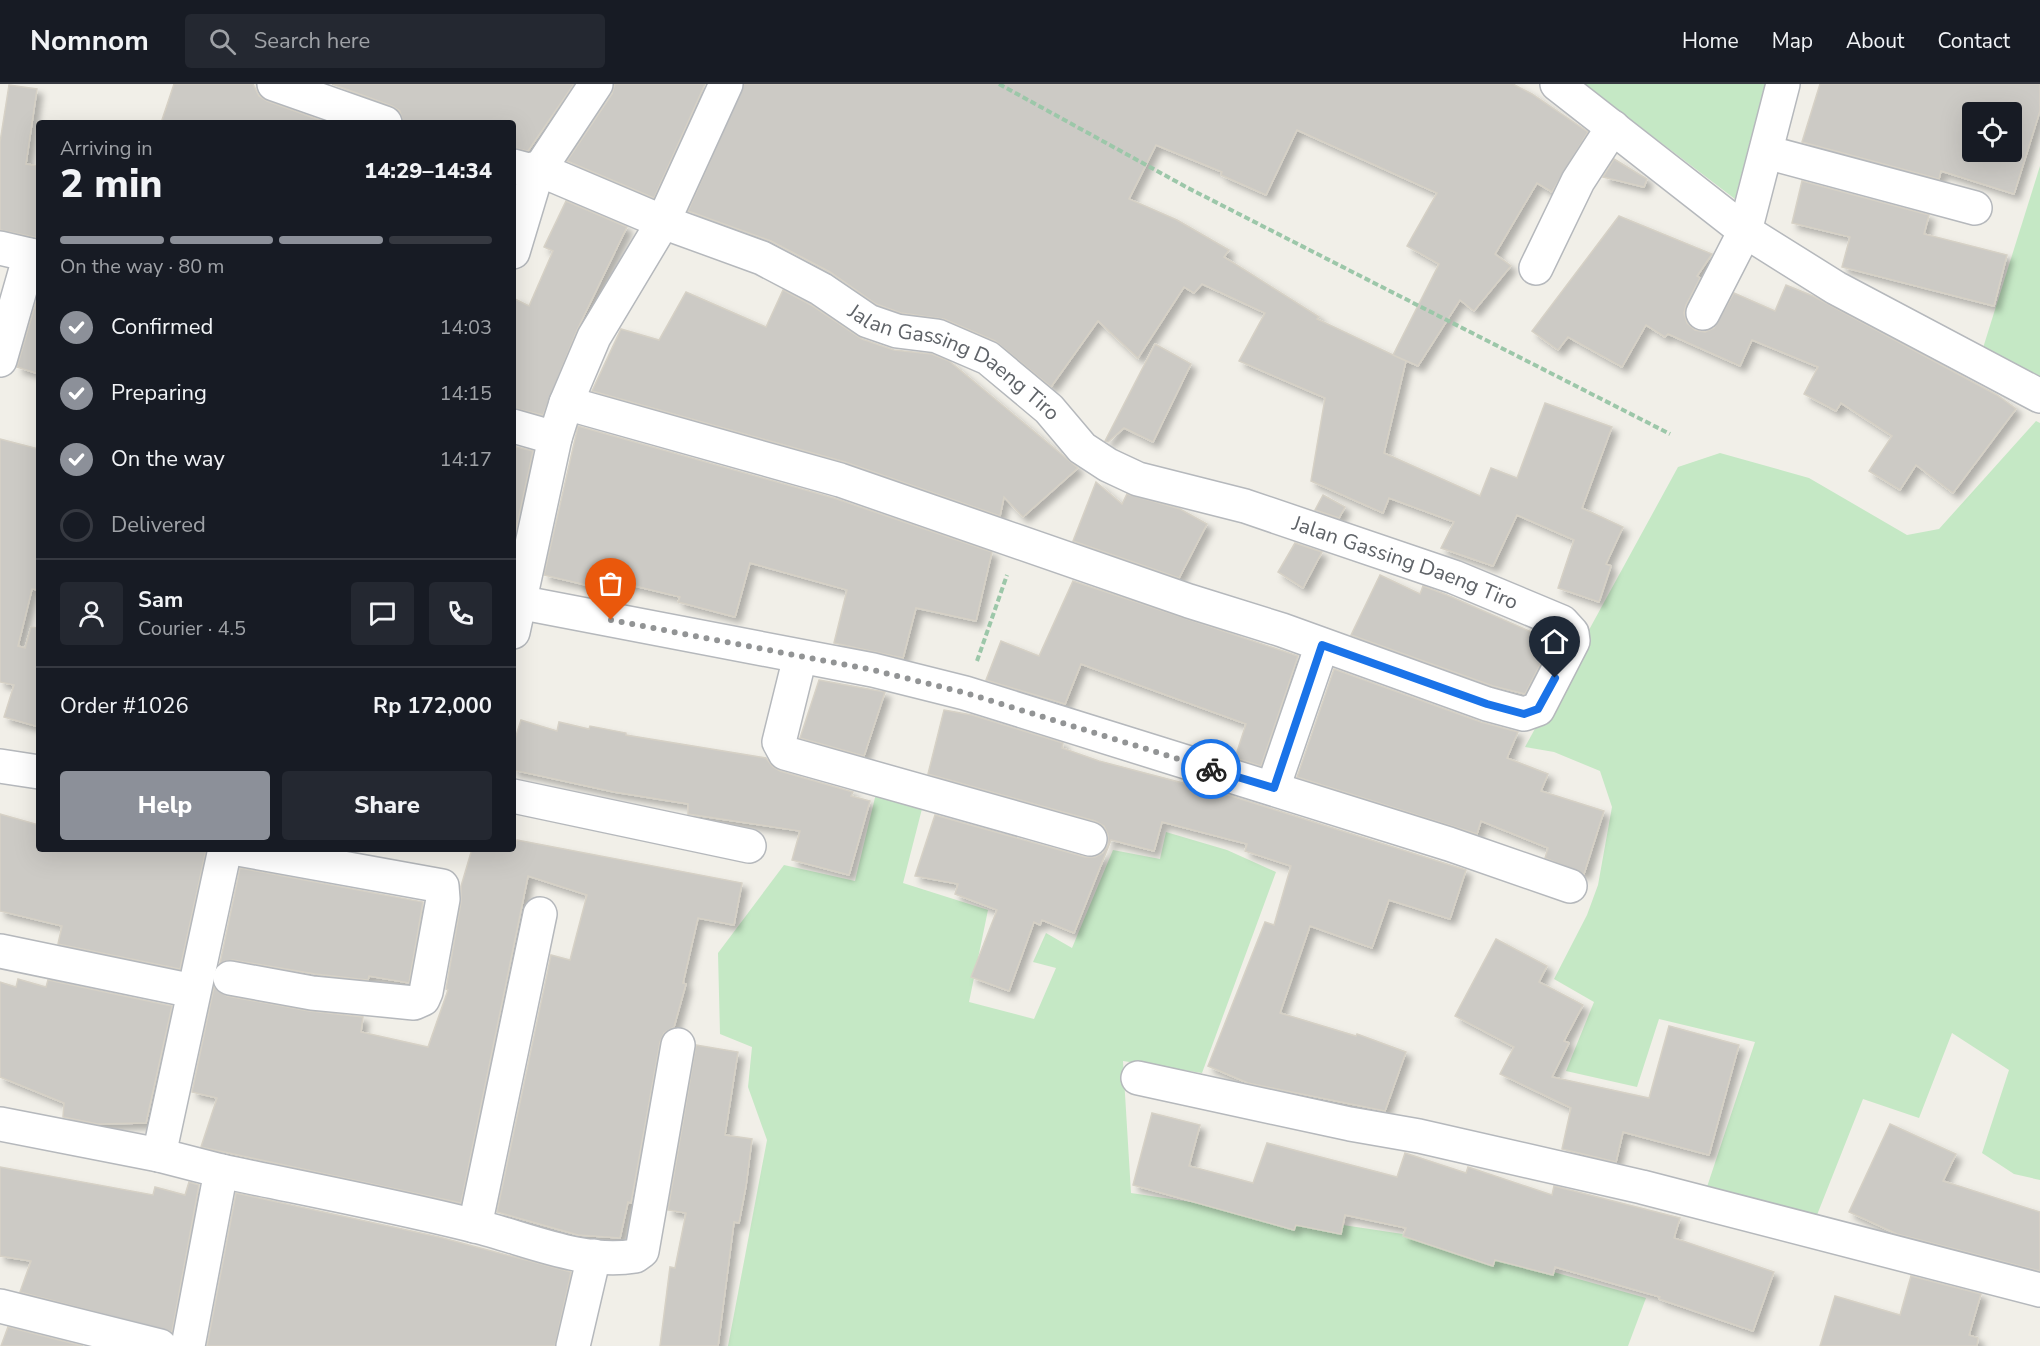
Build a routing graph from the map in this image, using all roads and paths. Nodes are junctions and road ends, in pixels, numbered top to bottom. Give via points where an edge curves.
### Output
1 (274, 84) edge
2 (596, 84) edge
3 (726, 84) edge
4 (999, 84) edge
5 (1557, 84) edge
6 (1783, 84) edge
7 (326, 114) edge
8 (365, 120) edge
9 (1613, 127) junction
10 (1766, 152) junction
11 (526, 167) edge
12 (1975, 208) dead end
13 (663, 222) junction
14 (1745, 231) junction
15 (516, 232) edge
16 (23, 253) edge
17 (1536, 268) dead end
18 (1703, 313) dead end
19 (0, 360) edge
20 (2040, 396) edge
21 (566, 403) junction
22 (516, 427) edge
23 (1670, 434) dead end
24 (555, 438) junction
25 (1019, 543) junction
26 (516, 608) edge
27 (516, 612) edge
28 (1322, 645) junction
29 (800, 657) junction
30 (966, 693) junction
31 (0, 766) edge
32 (36, 772) edge
33 (1274, 788) junction
34 (516, 797) edge
35 (1090, 838) dead end
36 (749, 846) dead end
37 (224, 852) edge
38 (254, 852) edge
39 (1570, 886) dead end
40 (540, 914) dead end
41 (0, 951) edge
42 (230, 978) dead end
43 (193, 990) junction
44 (678, 1045) dead end
45 (1138, 1078) dead end
46 (0, 1124) edge
47 (159, 1155) junction
48 (222, 1171) junction
49 (475, 1226) junction
50 (594, 1256) junction
51 (2040, 1290) edge
52 (0, 1306) edge
53 (160, 1346) edge
54 (188, 1346) edge
55 (573, 1346) edge

1 - 7 street
2 - 11 street
3 - 13 street
4 - 23 path via 1188,188
5 - 9 street
6 - 10 street
7 - 8 street
9 - 14 street
9 - 17 street via 1578,181
10 - 12 street
10 - 14 street
11 - 13 street, Jalan Gassing Daeng Tiro
11 - 15 street
13 - 21 street via 594,337
13 - 28 street, Jalan Gassing Daeng Tiro via 741,249 789,271 868,321 897,331 937,336 988,358 1049,408 1082,448 1138,479 1245,506 1454,577 1562,622 1572,633 1573,641 1538,709 1524,714
14 - 18 street
14 - 20 street via 1836,288
16 - 19 street
21 - 24 street
21 - 25 street, Jalan Gassing Daeng Tiro via 772,459
22 - 24 street
24 - 26 street
25 - 28 street, Jalan Gassing Daeng Tiro
25 - 30 path
27 - 29 street
28 - 33 street
29 - 30 street
29 - 35 street via 778,742 785,753
30 - 33 street
31 - 32 street
33 - 39 street
34 - 36 street
37 - 43 street
38 - 42 street via 441,886 443,899 426,992 423,999 414,1003 312,993
40 - 49 street
41 - 43 street
43 - 47 street
44 - 50 street via 642,1251 624,1258
45 - 51 street via 1642,1187
46 - 47 street
47 - 48 street
48 - 49 street
48 - 54 street
49 - 50 street
50 - 55 street
52 - 53 street

